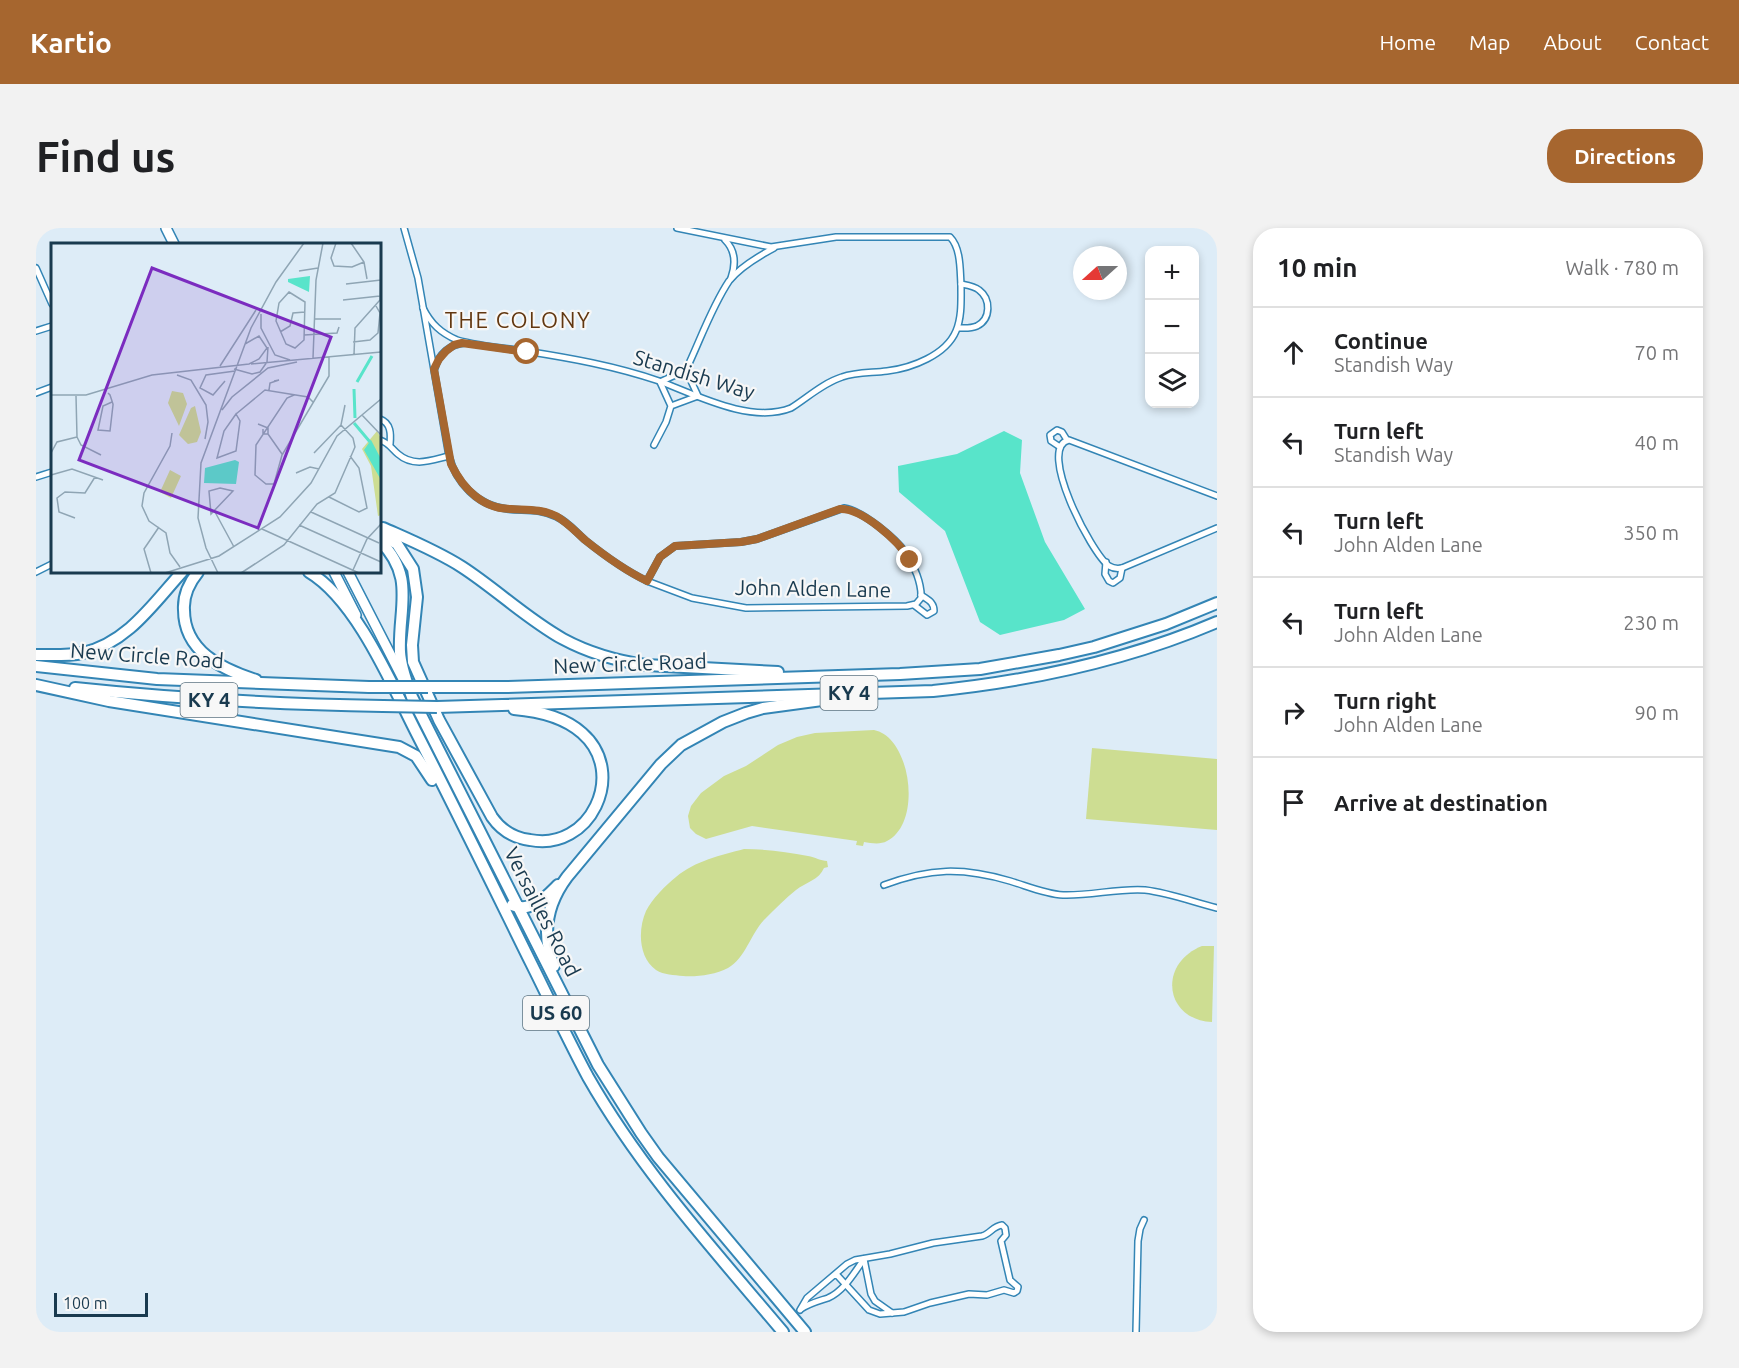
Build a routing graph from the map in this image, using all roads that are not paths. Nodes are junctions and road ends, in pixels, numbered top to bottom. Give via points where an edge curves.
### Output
1 (166, 228) edge
2 (677, 228) edge
3 (404, 230) edge
4 (724, 238) junction
5 (174, 243) edge
6 (776, 248) junction
7 (36, 268) edge
8 (730, 280) junction
9 (961, 284) junction
10 (51, 302) edge
11 (423, 308) junction
12 (51, 326) edge
13 (958, 328) junction
14 (36, 331) edge
15 (469, 343) junction
16 (434, 369) junction
17 (686, 370) junction
18 (660, 382) junction
19 (51, 387) edge
20 (36, 393) edge
21 (698, 396) junction
22 (671, 406) junction
23 (381, 419) edge
24 (381, 440) edge
25 (1067, 440) junction
26 (390, 444) junction
27 (654, 445) dead end
28 (1060, 447) junction
29 (449, 456) junction
30 (51, 472) edge
31 (36, 477) edge
32 (1217, 496) edge
33 (381, 526) edge
34 (1217, 528) edge
35 (381, 535) edge
36 (381, 542) edge
37 (1106, 562) junction
38 (51, 564) edge
39 (1122, 568) junction
40 (36, 572) edge
41 (197, 573) edge
42 (310, 573) edge
43 (335, 573) edge
44 (349, 573) edge
45 (180, 574) edge
46 (647, 581) junction
47 (921, 595) junction
48 (1217, 603) edge
49 (914, 605) junction
50 (1217, 622) edge
51 (36, 655) edge
52 (380, 662) junction
53 (36, 666) edge
54 (850, 676) junction
55 (36, 684) edge
56 (322, 686) junction
57 (888, 692) junction
58 (412, 698) junction
59 (472, 705) junction
60 (486, 874) junction
61 (567, 877) junction
62 (884, 885) dead end
63 (499, 900) junction
64 (518, 907) junction
65 (1217, 908) edge
66 (580, 1030) junction
67 (1144, 1220) dead end
68 (987, 1235) junction
69 (1001, 1241) junction
70 (864, 1259) junction
71 (836, 1274) junction
72 (1010, 1280) junction
73 (846, 1285) junction
74 (1004, 1290) junction
75 (796, 1313) junction
76 (892, 1313) junction
77 (781, 1329) edge
78 (805, 1332) edge
79 (1136, 1332) edge

1 - 5 main road
2 - 4 street
3 - 11 street, John Alden Lane
4 - 6 street
4 - 8 street via 734,254
6 - 8 street
6 - 9 street via 836,237 945,235 956,245
7 - 10 street
8 - 17 street
9 - 13 street
9 - 13 street, Standish Way via 979,290 988,308 978,326
11 - 15 street, Standish Way via 442,333
11 - 16 street, John Alden Lane
12 - 14 street
13 - 21 street, Standish Way via 944,347 921,362 895,370 841,377 783,411 746,411
15 - 16 street via 446,351
15 - 18 street, Standish Way via 601,364
16 - 29 street, John Alden Lane
17 - 18 street
17 - 21 street
18 - 21 street, Standish Way
18 - 22 street
19 - 20 street
21 - 22 street
22 - 27 street
23 - 26 street via 390,429
24 - 26 street
25 - 28 street
25 - 28 street via 1062,432 1053,431 1051,441
25 - 32 street
26 - 29 street via 411,462
28 - 37 street via 1060,466 1071,505
29 - 46 street, John Alden Lane via 458,477 478,499 498,508 556,516 603,555
30 - 31 street
33 - 54 highway via 439,554 556,635 599,655 646,665
34 - 39 street
35 - 59 highway via 397,544 413,569 417,597 413,662 439,720 492,817 516,837 539,842 562,838 580,828 598,803 602,778 598,754 584,734 563,720 543,714
36 - 58 highway via 395,561 403,585 400,650
37 - 39 street
37 - 39 street via 1105,574 1113,583 1120,578
38 - 40 street
41 - 56 highway via 183,602 184,620 196,648 210,660 259,681
42 - 52 highway via 339,598
43 - 52 main road, Versailles Road / US 60
44 - 58 main road, Versailles Road / US 60
45 - 51 highway via 133,627 110,643 81,653
46 - 47 street, John Alden Lane via 660,557 675,546 749,541 844,508 861,514 900,546 910,560
46 - 49 street, John Alden Lane via 692,598 746,608
47 - 49 street, John Alden Lane
47 - 49 street via 931,601 934,610 927,615
48 - 54 highway, New Circle Road / KY 4 via 1137,634 1059,656 981,669
50 - 57 highway, New Circle Road / KY 4 via 1147,649 1070,670 974,687
52 - 60 highway, Versailles Road / US 60
53 - 56 highway, New Circle Road / KY 4 via 157,680
54 - 56 highway, New Circle Road / KY 4, bridge via 518,687
55 - 59 highway, New Circle Road / KY 4, bridge via 270,704
55 - 60 highway via 109,701 405,749 427,769
57 - 59 highway, New Circle Road / KY 4
57 - 61 highway via 763,708 700,734 661,764
58 - 64 highway, Versailles Road / US 60
60 - 63 highway, Versailles Road / US 60
61 - 64 highway via 536,905
61 - 66 highway via 552,903 546,936 550,956
62 - 65 street via 928,872 954,870 1061,895 1146,890
63 - 64 highway
63 - 77 highway, Versailles Road / US 60 via 611,1115 675,1202
64 - 66 highway, Versailles Road / US 60
66 - 75 highway, Versailles Road / US 60 via 641,1133 691,1197
67 - 79 street via 1138,1241
68 - 69 street
68 - 69 street via 1002,1226 1006,1235
68 - 70 street
69 - 72 street
70 - 71 street via 855,1260
70 - 73 street
70 - 76 street via 871,1294
71 - 73 street
71 - 75 street
72 - 74 street
72 - 74 street via 1017,1291
73 - 75 street
73 - 76 street via 875,1314
74 - 76 street via 987,1295 969,1294
75 - 77 street
75 - 78 highway, Versailles Road / US 60

